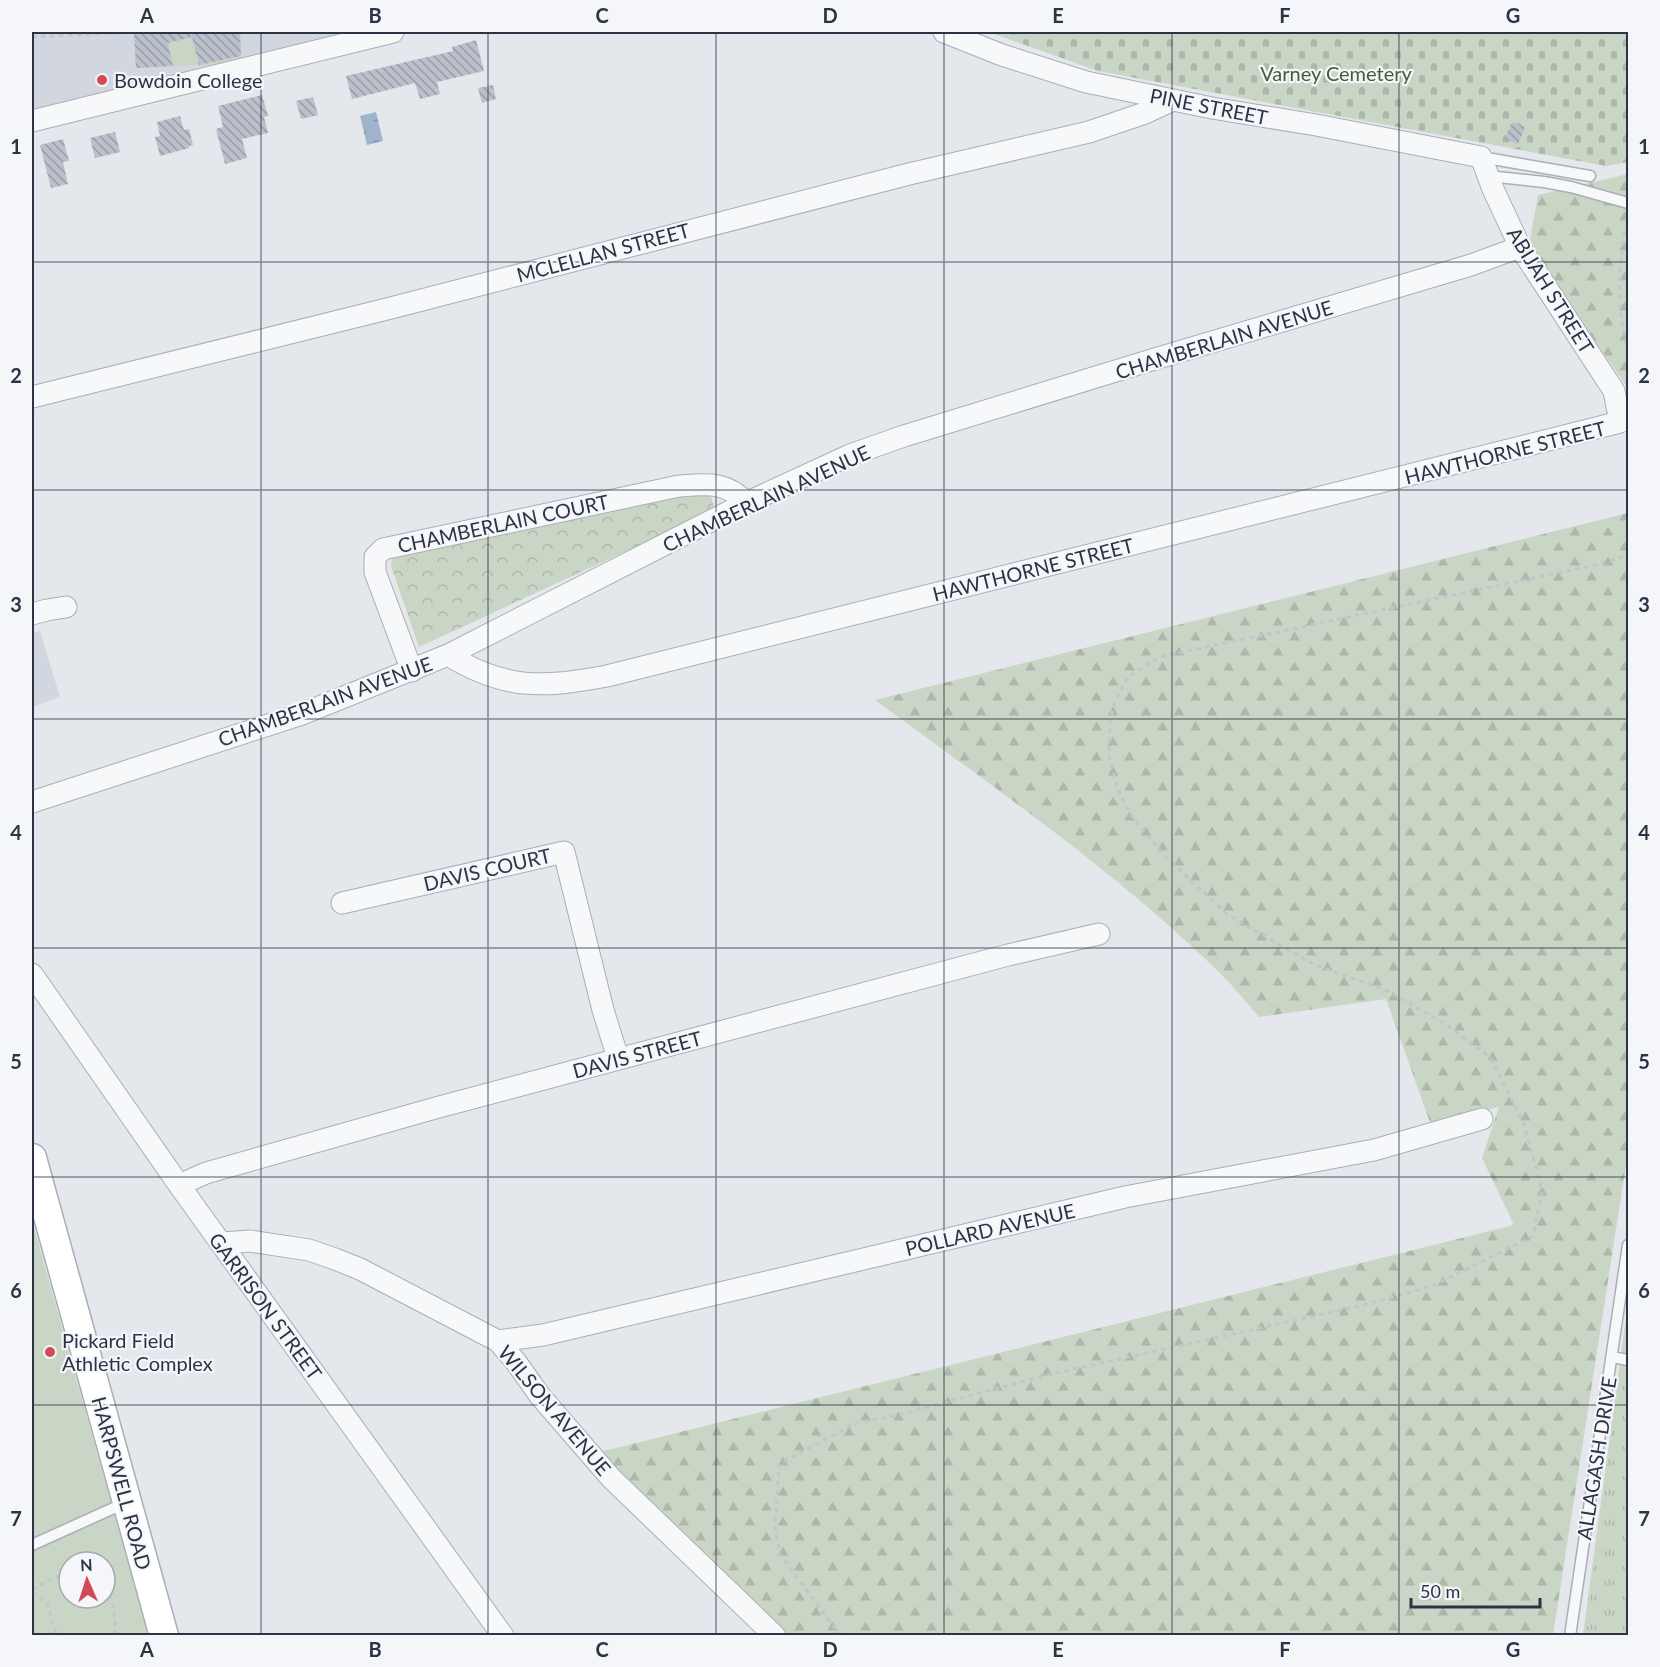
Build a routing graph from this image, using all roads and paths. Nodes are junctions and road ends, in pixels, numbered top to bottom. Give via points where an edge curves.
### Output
1 (131, 32) edge
2 (393, 32) edge
3 (944, 32) edge
4 (32, 36) edge
5 (1173, 100) junction
6 (32, 121) edge
7 (1484, 167) junction
8 (1590, 176) dead end
9 (1629, 203) edge
10 (1629, 224) edge
11 (1520, 247) junction
12 (1629, 351) edge
13 (32, 397) edge
14 (1620, 422) joint
15 (746, 503) junction
16 (1629, 555) edge
17 (66, 608) dead end
18 (32, 614) edge
19 (448, 655) junction
20 (412, 670) junction
21 (32, 802) edge
22 (342, 903) dead end
23 (1099, 934) dead end
24 (32, 974) edge
25 (618, 1058) junction
26 (1482, 1119) dead end
27 (32, 1158) edge
28 (178, 1185) junction
29 (35, 1188) edge
30 (222, 1243) junction
31 (1629, 1245) edge
32 (498, 1341) junction
33 (1612, 1357) junction
34 (1629, 1360) edge
35 (127, 1502) junction
36 (32, 1545) edge
37 (57, 1577) edge
38 (32, 1588) edge
39 (32, 1593) edge
40 (114, 1610) edge
41 (57, 1635) edge
42 (115, 1635) edge
43 (164, 1635) edge
44 (503, 1635) edge
45 (775, 1635) edge
46 (841, 1635) edge
47 (1570, 1635) edge

1 - 4 path
2 - 6 street
3 - 5 street, PINE STREET via 1086,82
5 - 7 street, PINE STREET
5 - 13 street, MCLELLAN STREET via 1089,132
7 - 8 lane
7 - 9 lane
7 - 11 street, ABIJAH STREET
10 - 12 path via 1625,228 1619,273 1621,325
11 - 14 street, ABIJAH STREET via 1614,391
11 - 15 street, CHAMBERLAIN AVENUE via 904,436 850,455
14 - 19 street, HAWTHORNE STREET via 607,676 541,685 515,683 468,668
15 - 19 street, CHAMBERLAIN AVENUE
15 - 20 street, CHAMBERLAIN COURT via 725,487 679,486 383,549 375,557 375,572
16 - 46 path via 1159,657 1128,677 1114,704 1109,755 1118,790 1134,818 1163,854 1227,914 1313,964 1388,991 1442,1022 1490,1057 1524,1124 1542,1190 1533,1236 1430,1287 858,1422 779,1464 775,1529 781,1556
17 - 18 street
19 - 20 street, CHAMBERLAIN AVENUE
20 - 21 street, CHAMBERLAIN AVENUE via 302,714
22 - 25 street, DAVIS COURT via 564,852
23 - 25 street, DAVIS STREET
24 - 28 street, GARRISON STREET
25 - 28 street, DAVIS STREET via 291,1148
26 - 32 street, POLLARD AVENUE via 1374,1150 1125,1197 543,1335
27 - 29 main road, HARPSWELL ROAD
28 - 30 street, GARRISON STREET
29 - 35 main road, HARPSWELL ROAD
30 - 32 street, WILSON AVENUE via 250,1241 309,1250 335,1259
30 - 44 street, GARRISON STREET
31 - 33 lane, ALLAGASH DRIVE
32 - 45 street, WILSON AVENUE via 611,1478
33 - 34 lane
33 - 47 lane, ALLAGASH DRIVE
35 - 36 lane
35 - 43 main road, HARPSWELL ROAD
37 - 38 path
39 - 41 path via 46,1601
40 - 42 path

